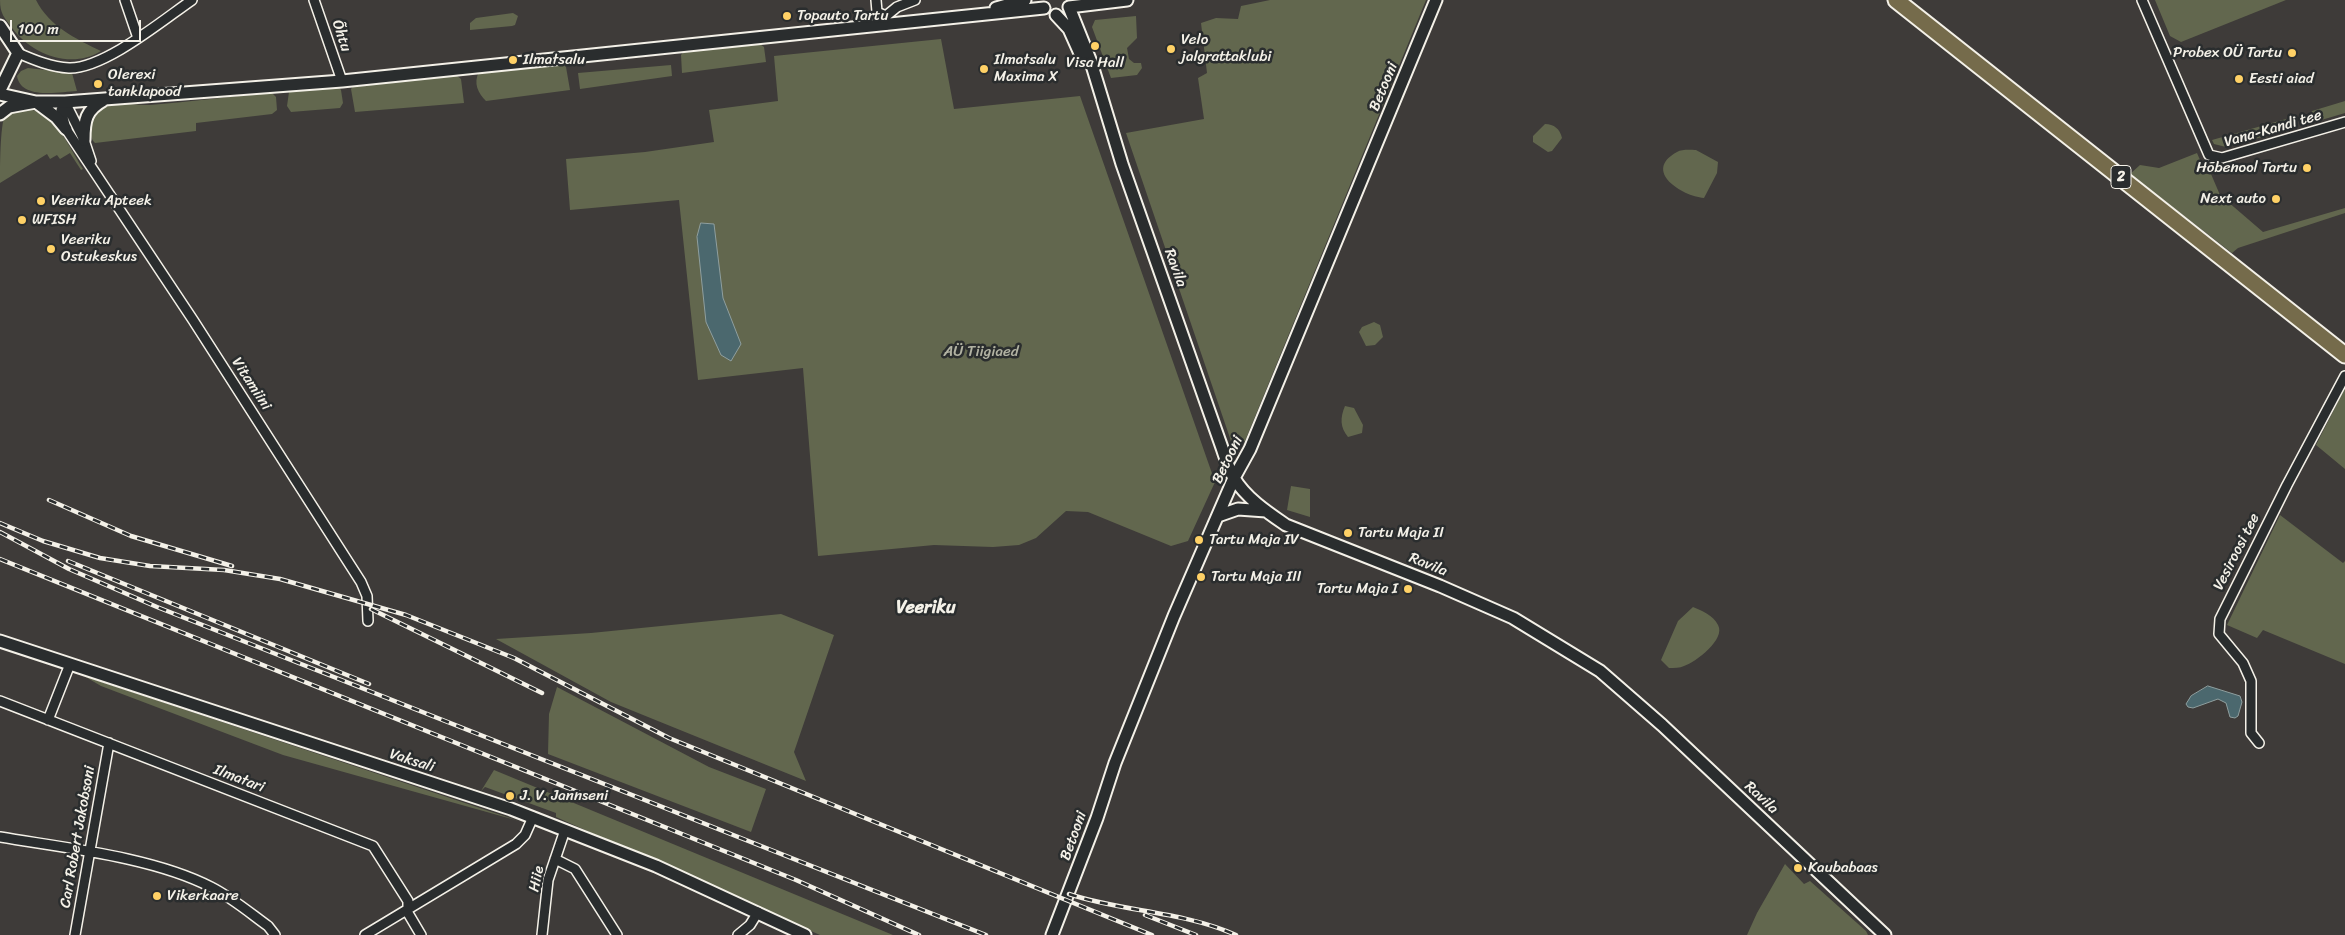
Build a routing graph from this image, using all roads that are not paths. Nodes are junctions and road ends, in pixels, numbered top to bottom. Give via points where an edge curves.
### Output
1 (125, 0) edge
2 (192, 0) edge
3 (314, 0) edge
4 (876, 0) edge
5 (914, 0) edge
6 (1025, 0) edge
7 (1127, 0) edge
8 (1436, 0) edge
9 (1896, 0) edge
10 (2142, 0) edge
11 (1070, 3) edge
12 (1043, 4) edge
13 (1056, 15) junction
14 (971, 16) junction
15 (886, 20) junction
16 (0, 26) edge
17 (138, 38) junction
18 (18, 53) junction
19 (342, 81) junction
20 (0, 90) edge
21 (0, 94) edge
22 (106, 99) junction
23 (36, 102) junction
24 (65, 102) junction
25 (0, 114) edge
26 (2345, 122) edge
27 (1110, 127) junction
28 (66, 129) junction
29 (84, 140) junction
30 (93, 168) junction
31 (2345, 355) edge
32 (2345, 376) edge
33 (1234, 478) junction
34 (1266, 511) junction
35 (1218, 516) junction
36 (368, 621) dead end
37 (0, 641) edge
38 (70, 664) junction
39 (0, 701) edge
40 (48, 720) junction
41 (109, 743) junction
42 (2260, 743) dead end
43 (534, 817) junction
44 (565, 830) junction
45 (0, 837) edge
46 (90, 852) junction
47 (555, 859) junction
48 (408, 909) junction
49 (758, 912) junction
50 (75, 935) edge
51 (275, 935) edge
52 (365, 935) edge
53 (421, 935) edge
54 (542, 935) edge
55 (617, 935) edge
56 (738, 935) edge
57 (806, 935) edge
58 (1052, 935) edge
59 (1885, 935) edge

1 - 17 street
2 - 17 street
3 - 19 street, Õhtu
4 - 15 street via 877,12
5 - 15 street via 897,7
6 - 14 street
7 - 11 street
8 - 33 street, Betooni via 1250,449
9 - 31 highway, 2
10 - 26 street, Vana-Kandi tee via 2209,155 2222,158
11 - 13 street via 1064,13
11 - 27 street, Ravila
12 - 13 street
12 - 14 street
13 - 27 street, Ravila via 1074,38
14 - 15 street
15 - 19 street
16 - 18 street
17 - 18 street via 90,65 70,68 45,64
18 - 20 street
19 - 22 street
21 - 23 street
22 - 24 street
22 - 29 street via 92,107 85,124
23 - 24 street
23 - 25 street via 9,107
23 - 28 street
24 - 28 street, Vitamiini via 61,110
24 - 29 street, Vitamiini
27 - 33 street, Ravila
28 - 30 street, Vitamiini
29 - 30 street, Vitamiini
30 - 36 street, Vitamiini via 361,582 367,596
32 - 42 street, Vesiroosi tee via 2220,619 2219,634 2243,663 2251,681 2251,733
33 - 34 street, Ravila
33 - 35 street, Betooni
34 - 35 street via 1238,509
34 - 59 street, Ravila via 1286,525 1513,618 1600,671 1662,725
35 - 58 street, Betooni via 1124,741
37 - 38 street, Vaksali
38 - 40 street
38 - 43 street, Vaksali
39 - 40 street, Ilmatari
40 - 41 street, Ilmatari
41 - 46 street, Carl Robert Jakobsoni
41 - 48 street, Ilmatari via 373,846 408,900
43 - 44 street, Vaksali
43 - 48 street via 520,840
44 - 47 street, Hiie
44 - 49 street, Vaksali
45 - 46 street
46 - 50 street, Carl Robert Jakobsoni
46 - 51 street via 180,873 212,887 268,926
47 - 54 street, Hiie via 548,880
47 - 55 street via 575,870
48 - 52 street
48 - 53 street, Ilmatari
49 - 56 street
49 - 57 street, Vaksali

